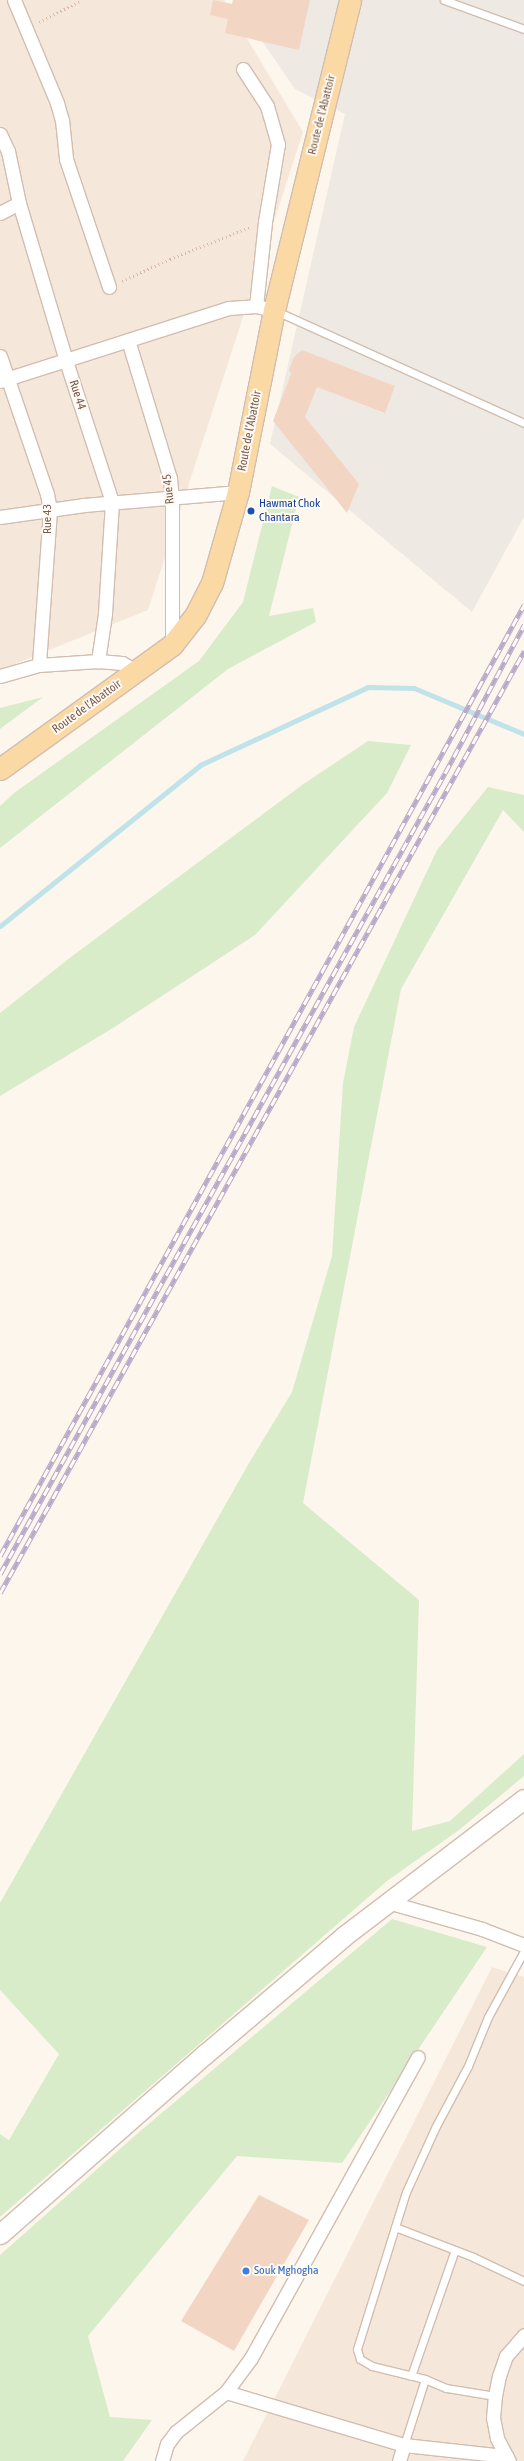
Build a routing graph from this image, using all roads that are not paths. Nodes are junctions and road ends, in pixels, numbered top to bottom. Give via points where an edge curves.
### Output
1 (14, 0) edge
2 (350, 0) edge
3 (444, 0) edge
4 (524, 29) edge
5 (243, 68) dead end
6 (0, 134) edge
7 (19, 203) junction
8 (0, 213) edge
9 (109, 287) road end
10 (265, 308) junction
11 (128, 340) junction
12 (0, 356) edge
13 (66, 361) junction
14 (4, 380) edge
15 (524, 424) edge
16 (238, 492) junction
17 (172, 499) junction
18 (112, 502) junction
19 (50, 510) junction
20 (0, 517) edge
21 (172, 645) junction
22 (98, 662) junction
23 (39, 666) junction
24 (136, 671) junction
25 (0, 676) edge
26 (0, 769) edge
27 (524, 1799) edge
28 (391, 1903) junction
29 (524, 1945) edge
30 (524, 1951) edge
31 (418, 2057) dead end
32 (395, 2226) junction
33 (0, 2234) edge
34 (455, 2250) junction
35 (524, 2280) edge
36 (524, 2334) edge
37 (412, 2376) junction
38 (425, 2379) junction
39 (226, 2392) junction
40 (495, 2396) junction
41 (404, 2445) junction
42 (507, 2459) edge
43 (162, 2461) edge
44 (399, 2461) edge

1 - 9 street via 57,102 62,120 66,159
2 - 10 main road, Route de l’Abattoir
3 - 4 lane
5 - 10 street via 267,106 278,144 265,222
6 - 7 street, Rue 44 via 8,151
7 - 8 street
7 - 13 street, Rue 44
10 - 11 street via 229,308
10 - 15 lane
10 - 16 main road, Route de l’Abattoir
11 - 13 street
11 - 17 street, Rue 45 via 164,455
12 - 14 street, Rue 43
13 - 14 street
13 - 18 street, Rue 44
14 - 19 street, Rue 43 via 47,494
16 - 17 street
16 - 21 main road, Route de l’Abattoir via 212,583 195,616
17 - 18 street
17 - 21 street, Rue 45
18 - 19 street
18 - 22 street, Rue 44 via 105,614
19 - 20 street
19 - 23 street, Rue 43
21 - 24 main road, Route de l’Abattoir
22 - 23 street
22 - 24 street via 122,664
23 - 25 street
24 - 26 main road, Route de l’Abattoir
27 - 28 main road
28 - 29 street via 482,1929
28 - 33 main road via 344,1936
30 - 32 lane via 488,2017 468,2066 433,2133 406,2192
31 - 39 street via 255,2351
32 - 34 lane
32 - 37 lane via 358,2342 357,2354 364,2363
34 - 35 lane
34 - 37 lane
36 - 40 street via 506,2356
37 - 38 lane
38 - 40 lane via 446,2388
38 - 41 lane
39 - 41 street
39 - 43 street via 176,2432 167,2444
40 - 42 street via 493,2418 497,2438
41 - 42 street
41 - 44 street

